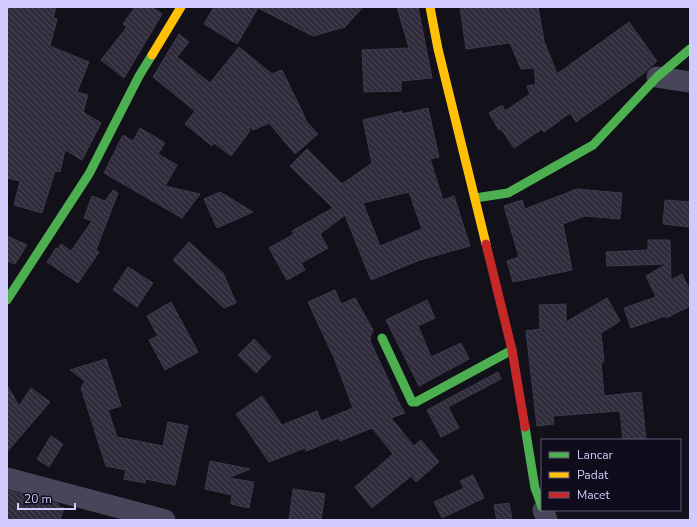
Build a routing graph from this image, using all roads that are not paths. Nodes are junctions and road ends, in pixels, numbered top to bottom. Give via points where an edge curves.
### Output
1 (181, 7) edge
2 (430, 7) edge
3 (690, 49) edge
4 (656, 77) junction
5 (690, 82) edge
6 (474, 198) junction
7 (7, 300) edge
8 (382, 338) dead end
9 (512, 350) junction
10 (7, 478) edge
11 (541, 506) edge
12 (165, 520) edge

1 - 7 street via 139,76 89,174
2 - 6 street
3 - 4 street
4 - 5 street
4 - 6 street via 593,145 508,193
6 - 9 street
8 - 9 street via 412,402
9 - 11 street via 535,488
10 - 12 street

